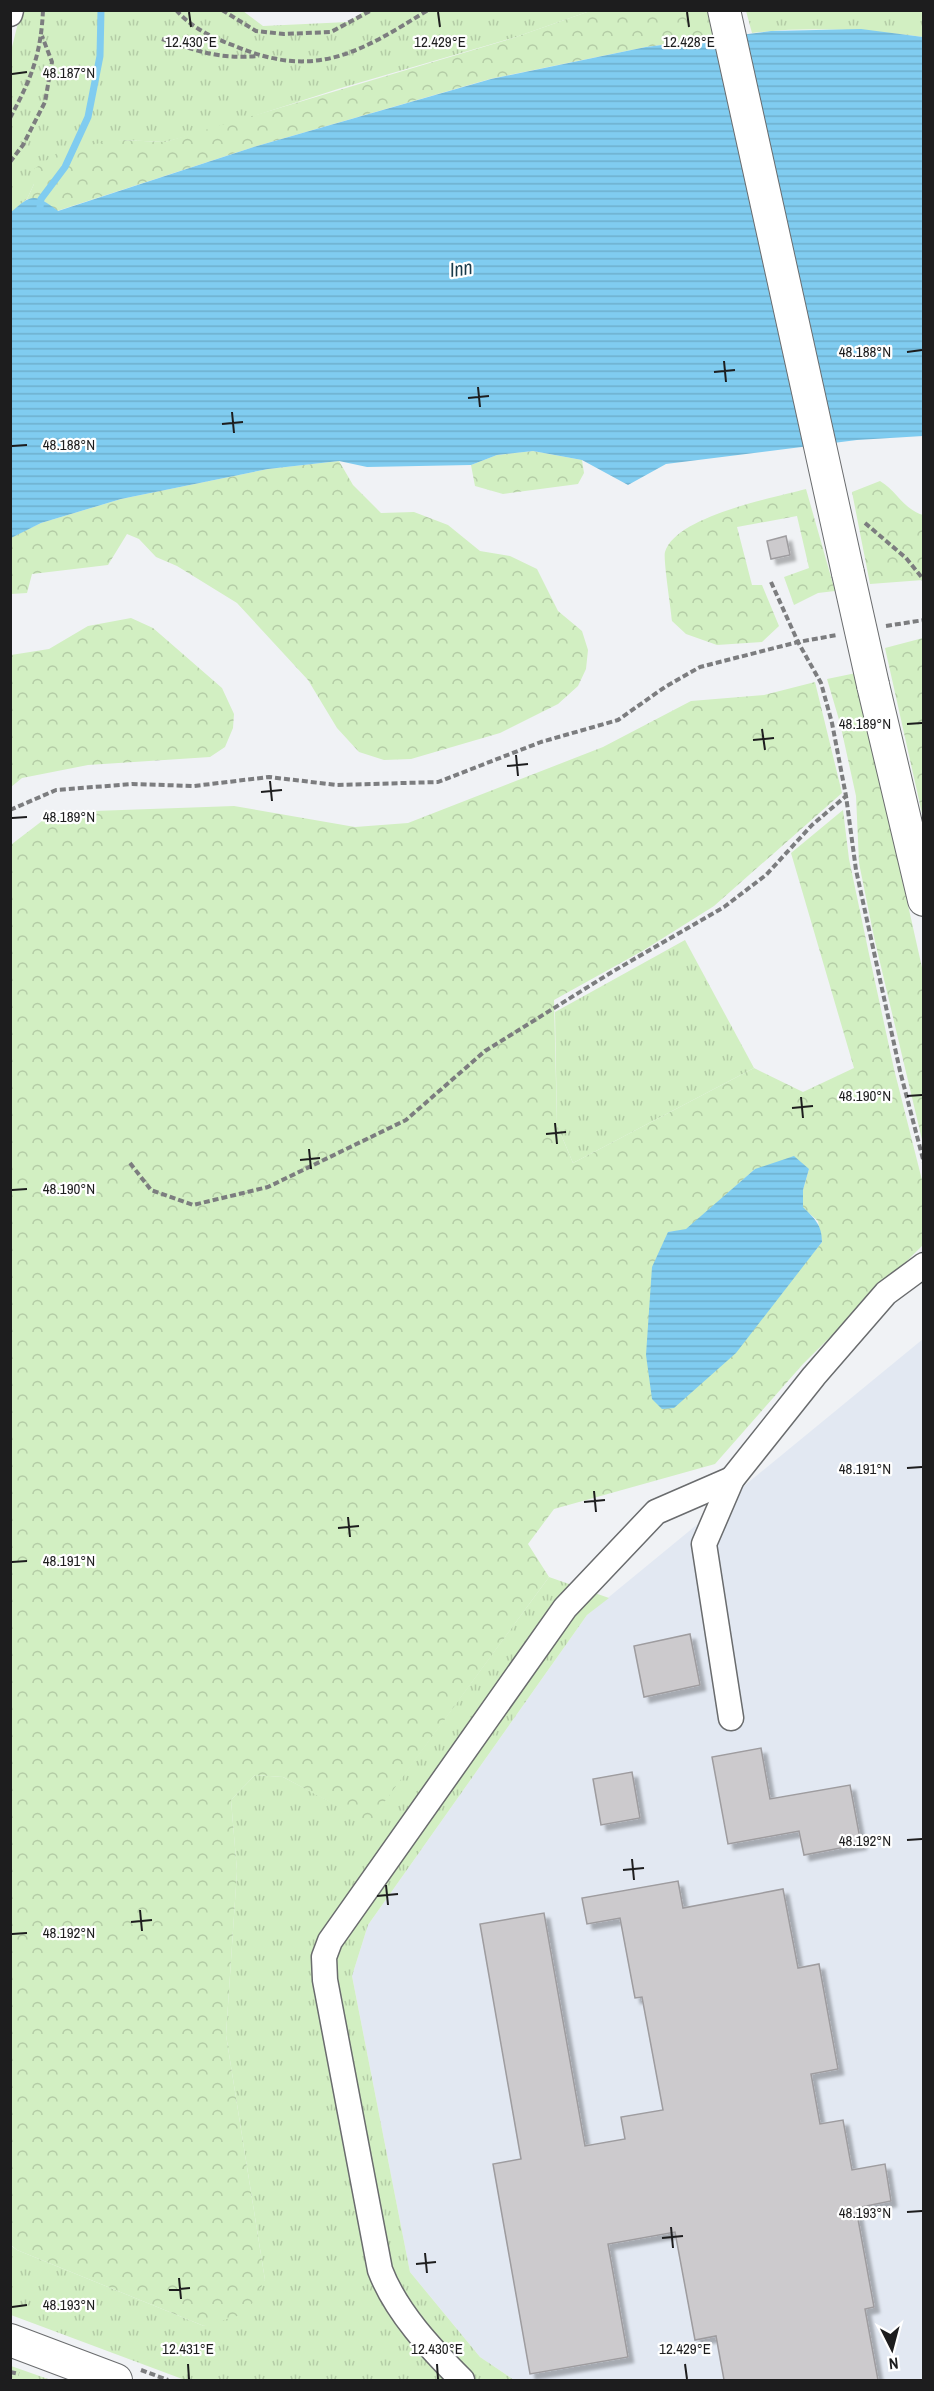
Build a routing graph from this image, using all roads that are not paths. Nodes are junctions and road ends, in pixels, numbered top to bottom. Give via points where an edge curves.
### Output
1 (724, 10) edge
2 (924, 900) edge
3 (924, 1265) edge
4 (732, 1479) junction
5 (731, 1718) dead end
6 (10, 2340) edge
7 (116, 2380) edge
8 (462, 2380) edge

1 - 2 main road, bridge via 847,515 849,573
3 - 4 lane via 886,1293
4 - 5 lane via 704,1544
4 - 8 lane via 656,1512 565,1608 330,1941 324,1958 328,1998 380,2270 386,2287 405,2314
6 - 7 main road

